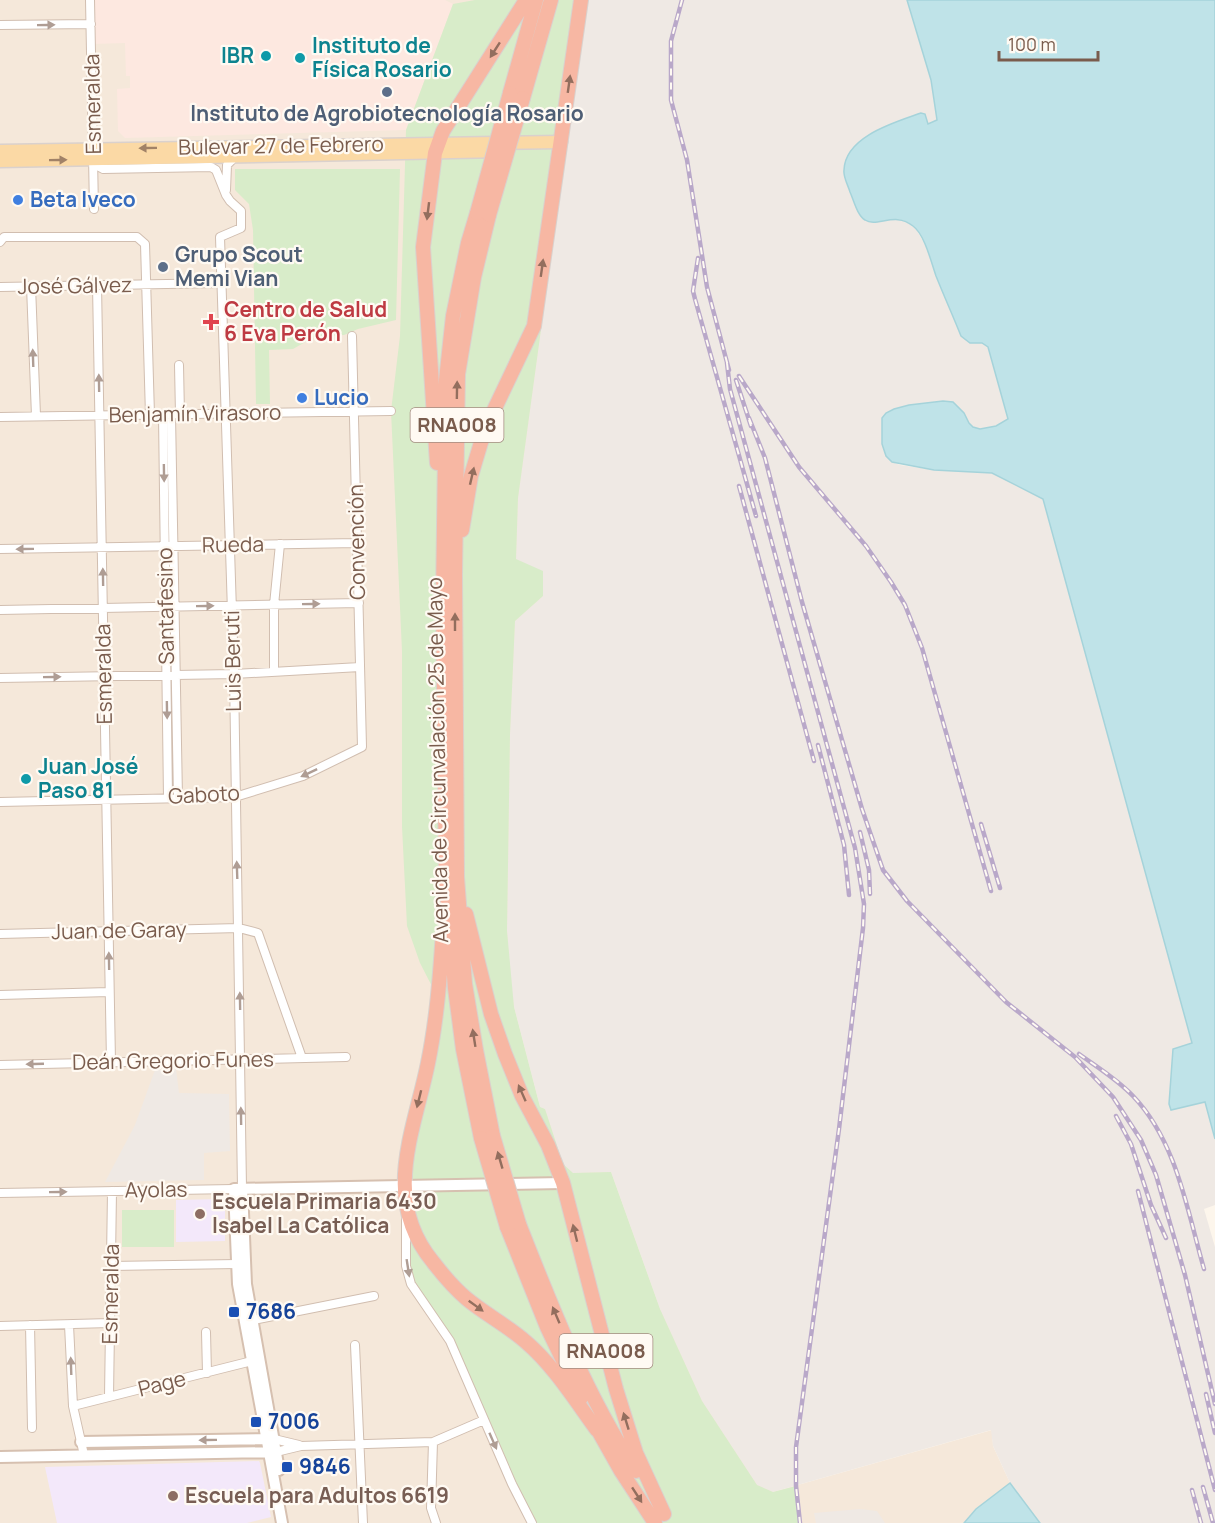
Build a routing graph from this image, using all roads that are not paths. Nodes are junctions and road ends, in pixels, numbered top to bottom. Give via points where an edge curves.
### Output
1 (90, 0) edge
2 (526, 0) edge
3 (536, 0) edge
4 (552, 0) edge
5 (581, 0) edge
6 (92, 24) junction
7 (0, 26) edge
8 (517, 95) junction
9 (560, 146) junction
10 (437, 149) junction
11 (0, 151) edge
12 (94, 157) junction
13 (234, 158) junction
14 (0, 161) edge
15 (226, 195) junction
16 (94, 209) dead end
17 (2, 239) edge
18 (468, 274) junction
19 (222, 283) junction
20 (146, 284) junction
21 (97, 285) junction
22 (31, 286) junction
23 (0, 287) edge
24 (352, 336) dead end
25 (179, 365) dead end
26 (391, 411) dead end
27 (354, 412) junction
28 (227, 414) junction
29 (150, 415) junction
30 (171, 415) junction
31 (36, 416) junction
32 (100, 416) junction
33 (0, 417) edge
34 (357, 543) junction
35 (280, 544) junction
36 (230, 545) junction
37 (102, 547) junction
38 (169, 547) junction
39 (0, 549) edge
40 (444, 553) junction
41 (455, 575) junction
42 (359, 603) junction
43 (274, 605) junction
44 (232, 606) junction
45 (170, 607) junction
46 (103, 608) junction
47 (0, 610) edge
48 (360, 668) junction
49 (274, 672) junction
50 (234, 674) junction
51 (104, 675) junction
52 (167, 675) junction
53 (176, 675) junction
54 (0, 678) edge
55 (362, 747) joint
56 (235, 797) junction
57 (168, 798) junction
58 (178, 798) junction
59 (106, 799) junction
60 (0, 802) edge
61 (452, 879) junction
62 (239, 928) junction
63 (108, 931) junction
64 (0, 934) edge
65 (109, 992) junction
66 (0, 995) edge
67 (346, 1057) dead end
68 (302, 1058) junction
69 (240, 1060) junction
70 (111, 1062) junction
71 (0, 1065) edge
72 (563, 1183) junction
73 (405, 1185) junction
74 (238, 1188) junction
75 (112, 1191) junction
76 (0, 1193) edge
77 (406, 1209) junction
78 (513, 1225) junction
79 (237, 1264) junction
80 (111, 1266) junction
81 (374, 1296) dead end
82 (248, 1321) junction
83 (110, 1323) junction
84 (30, 1325) junction
85 (69, 1325) junction
86 (0, 1326) edge
87 (206, 1332) dead end
88 (355, 1345) dead end
89 (252, 1361) junction
90 (207, 1372) junction
91 (110, 1397) junction
92 (73, 1406) junction
93 (484, 1420) junction
94 (33, 1428) dead end
95 (597, 1430) junction
96 (270, 1439) junction
97 (81, 1442) junction
98 (433, 1442) junction
99 (360, 1444) junction
100 (301, 1446) junction
101 (272, 1452) junction
102 (84, 1455) junction
103 (0, 1457) edge
104 (663, 1520) edge
105 (282, 1523) edge
106 (289, 1523) edge
107 (363, 1523) edge
108 (436, 1523) edge
109 (532, 1523) edge

1 - 6 street, Esmeralda
2 -> 10 highway via 452,117
3 - 8 highway, Avenida de Circunvalación 25 de Mayo / RNA008
4 - 8 highway, Avenida de Circunvalación 25 de Mayo / RNA008
9 -> 5 highway
7 -> 6 street
6 - 12 street, Esmeralda
8 - 18 highway, Avenida de Circunvalación 25 de Mayo / RNA008, bridge
9 - 10 main road, Bulevar 27 de Febrero
41 -> 9 highway, RNA008 via 471,476 485,429 534,326
10 -> 12 main road, Bulevar 27 de Febrero
10 - 13 main road, Bulevar 27 de Febrero
10 -> 40 highway via 423,247
11 - 12 main road, Bulevar 27 de Febrero
12 - 13 main road, Bulevar 27 de Febrero
14 -> 12 main road, Bulevar 27 de Febrero
12 - 15 street, Luis Beruti via 103,169 210,167 216,170
12 - 16 street, Esmeralda
13 - 15 street via 227,165
15 - 19 street, Luis Beruti via 242,211 242,228 220,237
17 - 20 street via 137,237 145,244
18 - 40 highway, Avenida de Circunvalación 25 de Mayo / RNA008 via 453,316 446,380
41 -> 18 highway, Avenida de Circunvalación 25 de Mayo / RNA008 via 458,374
19 - 20 street, José Gálvez
19 - 28 street, Luis Beruti
20 - 21 street, José Gálvez
20 - 29 street
21 - 22 street, José Gálvez
32 -> 21 street, Esmeralda
22 - 23 street, José Gálvez
31 -> 22 street
24 - 27 street, Convención
25 - 30 street, Santafesino
26 - 27 street, Benjamín Virasoro
27 - 28 street, Benjamín Virasoro
27 - 34 street, Convención
28 - 30 street, Benjamín Virasoro
28 - 36 street, Luis Beruti
29 - 30 street, Benjamín Virasoro
29 - 32 street, Benjamín Virasoro
30 - 38 street, Santafesino
31 - 32 street, Benjamín Virasoro
31 - 33 street, Benjamín Virasoro
32 - 37 street, Esmeralda
34 - 35 street, Rueda
34 - 42 street, Convención
35 - 36 street, Rueda
35 - 43 street
36 - 38 street, Rueda
36 - 44 street, Luis Beruti
37 - 38 street, Rueda
37 -> 39 street, Rueda
46 -> 37 street, Esmeralda
38 - 45 street, Santafesino
40 - 61 highway, Avenida de Circunvalación 25 de Mayo / RNA008
61 -> 41 highway, Avenida de Circunvalación 25 de Mayo / RNA008
43 -> 42 street
42 - 48 street, Convención
43 - 44 street
43 - 49 street
45 -> 44 street
44 - 50 street, Luis Beruti
45 - 46 street
45 - 52 street, Santafesino
45 - 53 street, Santafesino
46 - 47 street
46 - 51 street, Esmeralda
48 - 49 street
48 - 55 street, Convención
49 - 50 street
50 - 53 street
50 - 56 street, Luis Beruti
51 - 52 street
54 -> 51 street
51 - 59 street, Esmeralda
52 - 53 street
52 -> 57 street, Santafesino
53 - 58 street, Santafesino
55 -> 56 street, Gaboto via 303,776
56 - 58 street, Gaboto
62 -> 56 street, Luis Beruti
57 - 58 street, Gaboto
57 - 59 street, Gaboto
59 - 60 street, Gaboto
59 - 63 street, Esmeralda
72 -> 61 highway via 522,1096 491,1014
61 -> 73 highway, RNA008 via 439,1000 428,1064 407,1145
61 - 78 highway, Avenida de Circunvalación 25 de Mayo / RNA008, bridge via 487,1137
62 - 63 street, Juan de Garay
62 - 68 street via 258,933
69 -> 62 street, Luis Beruti
63 - 64 street, Juan de Garay
65 -> 63 street, Esmeralda
65 - 66 street
65 - 70 street, Esmeralda
67 - 68 street, Deán Gregorio Funes
68 - 69 street, Deán Gregorio Funes
69 - 70 street, Deán Gregorio Funes
74 -> 69 street, Luis Beruti
70 -> 71 street, Deán Gregorio Funes
72 - 73 street, Ayolas
104 -> 72 highway, RNA008 via 616,1389
73 - 74 street, Ayolas
73 - 77 highway
74 - 75 street, Ayolas
74 - 79 street
74 - 82 street
76 -> 75 street, Ayolas
75 - 80 street, Esmeralda
77 -> 93 street via 406,1266 411,1284 450,1341
77 -> 95 highway via 432,1262 465,1298 525,1341
78 - 95 highway, Avenida de Circunvalación 25 de Mayo / RNA008 via 547,1327
104 -> 78 highway, Avenida de Circunvalación 25 de Mayo / RNA008 via 584,1377
79 - 80 street
79 - 82 street
80 - 83 street, Esmeralda
81 - 82 street
82 - 89 street
82 - 96 street
83 - 85 street
83 - 91 street, Esmeralda
84 - 85 street
84 - 86 street
84 - 94 street
92 -> 85 street
87 - 90 street
88 - 99 street
89 - 90 street, Page
89 - 96 street
90 - 91 street, Page
91 - 92 street, Page
92 - 97 street
93 - 98 street
93 -> 109 street
95 -> 104 highway, Avenida de Circunvalación 25 de Mayo / RNA008 via 621,1471
96 -> 97 street
96 - 100 street
96 - 101 street
97 - 102 street
98 - 99 street
98 - 108 street via 431,1508
99 - 100 street
99 - 107 street
100 - 101 street
101 - 102 street
101 - 105 street
101 - 106 street
102 - 103 street

